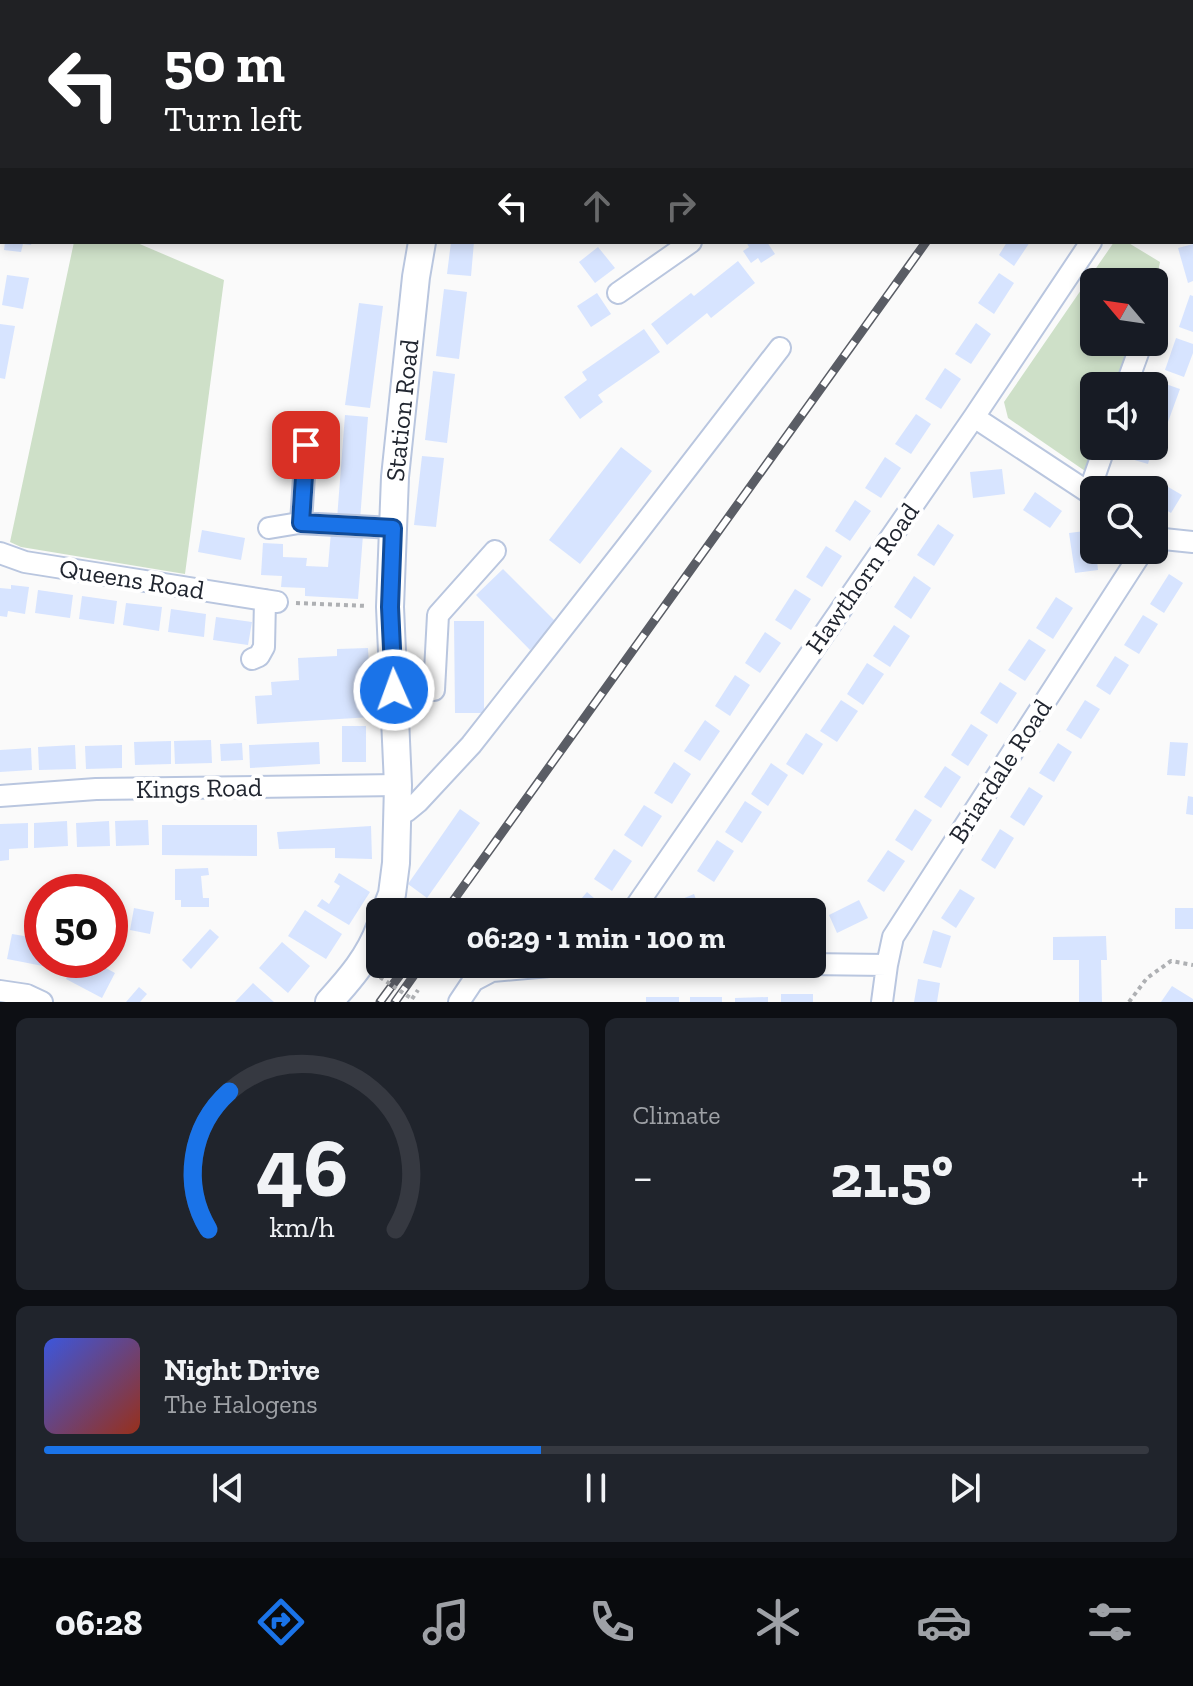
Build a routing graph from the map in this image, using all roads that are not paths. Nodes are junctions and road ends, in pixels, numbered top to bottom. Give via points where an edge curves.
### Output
1 (422, 244) edge
2 (688, 244) edge
3 (1090, 244) edge
4 (618, 293) dead end
5 (780, 348) dead end
6 (974, 417) junction
7 (306, 445) dead end
8 (1080, 487) edge
9 (301, 523) junction
10 (269, 528) dead end
11 (393, 528) junction
12 (1168, 539) edge
13 (1193, 542) edge
14 (495, 551) dead end
15 (0, 553) edge
16 (1134, 564) edge
17 (252, 659) dead end
18 (394, 690) junction
19 (398, 785) junction
20 (0, 796) edge
21 (397, 817) junction
22 (390, 898) edge
23 (642, 898) edge
24 (366, 956) edge
25 (826, 964) edge
26 (887, 965) junction
27 (479, 978) edge
28 (0, 991) edge
29 (42, 1002) edge
30 (329, 1002) edge
31 (459, 1002) edge
32 (882, 1002) edge

1 - 11 main road, Station Road
2 - 4 street
3 - 6 street, Hawthorn Road
5 - 21 street via 471,745
6 - 8 street
6 - 23 street, Hawthorn Road
7 - 9 street
9 - 10 street
9 - 11 street
11 - 18 main road, Station Road
12 - 13 street
14 - 18 street via 438,615 434,690
15 - 17 street, Queens Road via 25,562 271,601 264,647
16 - 26 street, Briardale Road via 893,937
18 - 19 main road, Station Road
19 - 20 street, Kings Road via 96,789
19 - 21 main road, Station Road
21 - 22 main road, Station Road
24 - 30 main road
25 - 26 street
26 - 32 street, Briardale Road
27 - 31 street
28 - 29 street

